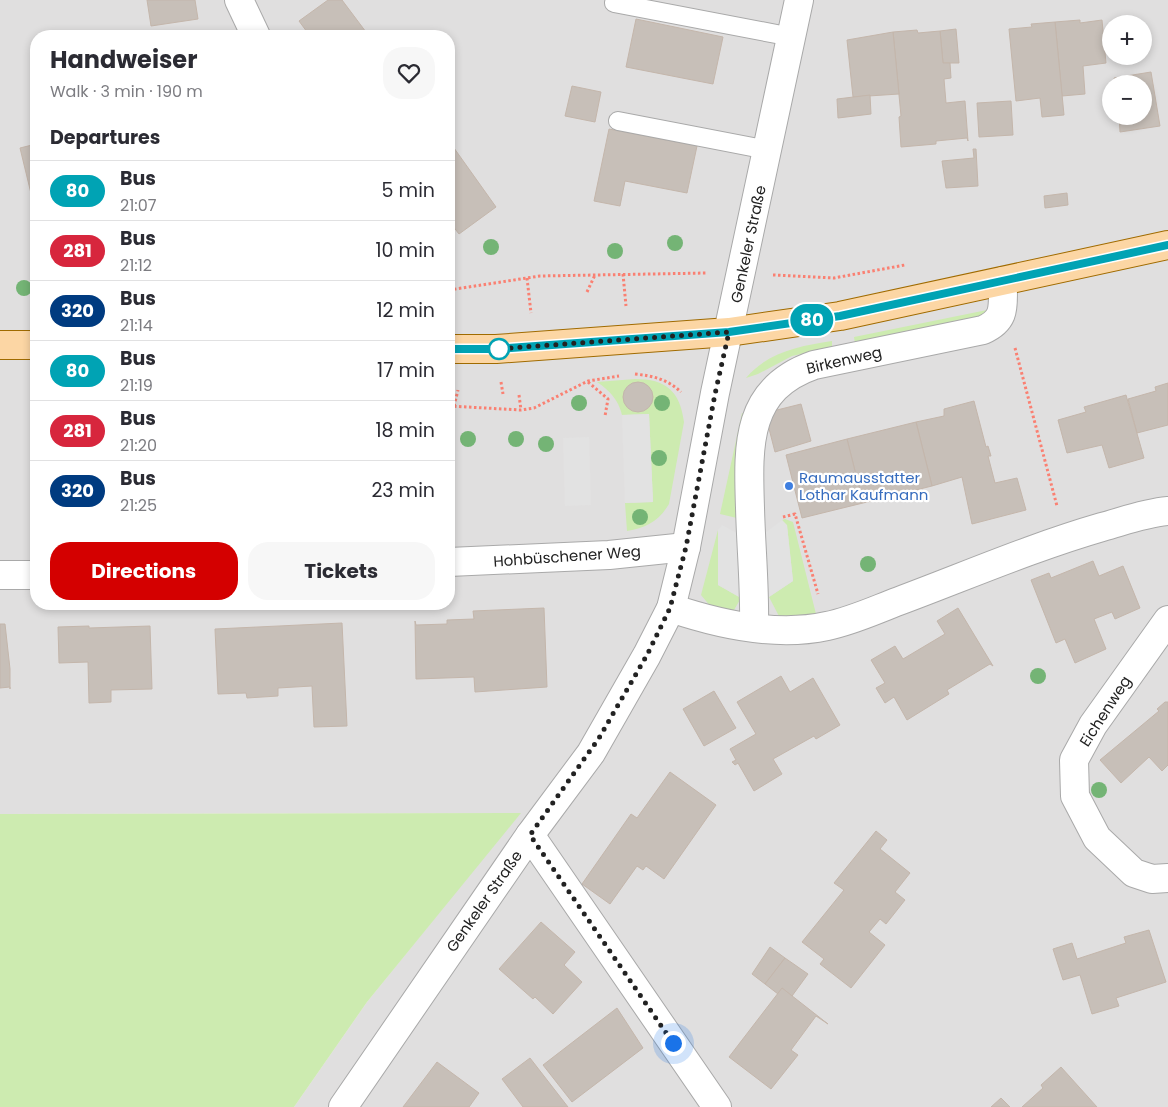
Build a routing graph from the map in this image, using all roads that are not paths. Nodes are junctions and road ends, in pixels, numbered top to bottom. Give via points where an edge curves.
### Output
1 (239, 0) edge
2 (798, 0) edge
3 (614, 3) dead end
4 (253, 30) edge
5 (792, 37) junction
6 (618, 121) dead end
7 (768, 150) junction
8 (1168, 245) edge
9 (1003, 281) junction
10 (729, 332) junction
11 (0, 345) edge
12 (30, 345) edge
13 (455, 349) edge
14 (1168, 511) edge
15 (686, 547) junction
16 (455, 562) edge
17 (0, 575) edge
18 (30, 575) edge
19 (670, 608) junction
20 (1168, 620) edge
21 (754, 627) junction
22 (530, 835) junction
23 (1168, 878) edge
24 (343, 1107) edge
25 (718, 1107) edge

1 - 4 street
2 - 5 street, Genkeler Straße
3 - 5 lane
5 - 7 street, Genkeler Straße
6 - 7 lane
7 - 10 street, Genkeler Straße
8 - 9 main road
9 - 10 main road via 840,316
9 - 21 street, Birkenweg via 1002,315 995,325 814,365 782,380 770,393 754,425 748,461
10 - 13 main road via 496,349
10 - 15 street, Genkeler Straße
11 - 12 main road
14 - 21 street via 1153,512 1066,538 943,586 826,626 782,630
15 - 16 street, Hohbüschener Weg via 609,555
15 - 19 street, Genkeler Straße
17 - 18 street
19 - 21 street
19 - 22 street, Genkeler Straße via 601,736
20 - 23 street, Eichenweg via 1093,725 1074,760 1075,796 1097,838 1134,873 1152,879
22 - 24 street, Genkeler Straße
22 - 25 street

